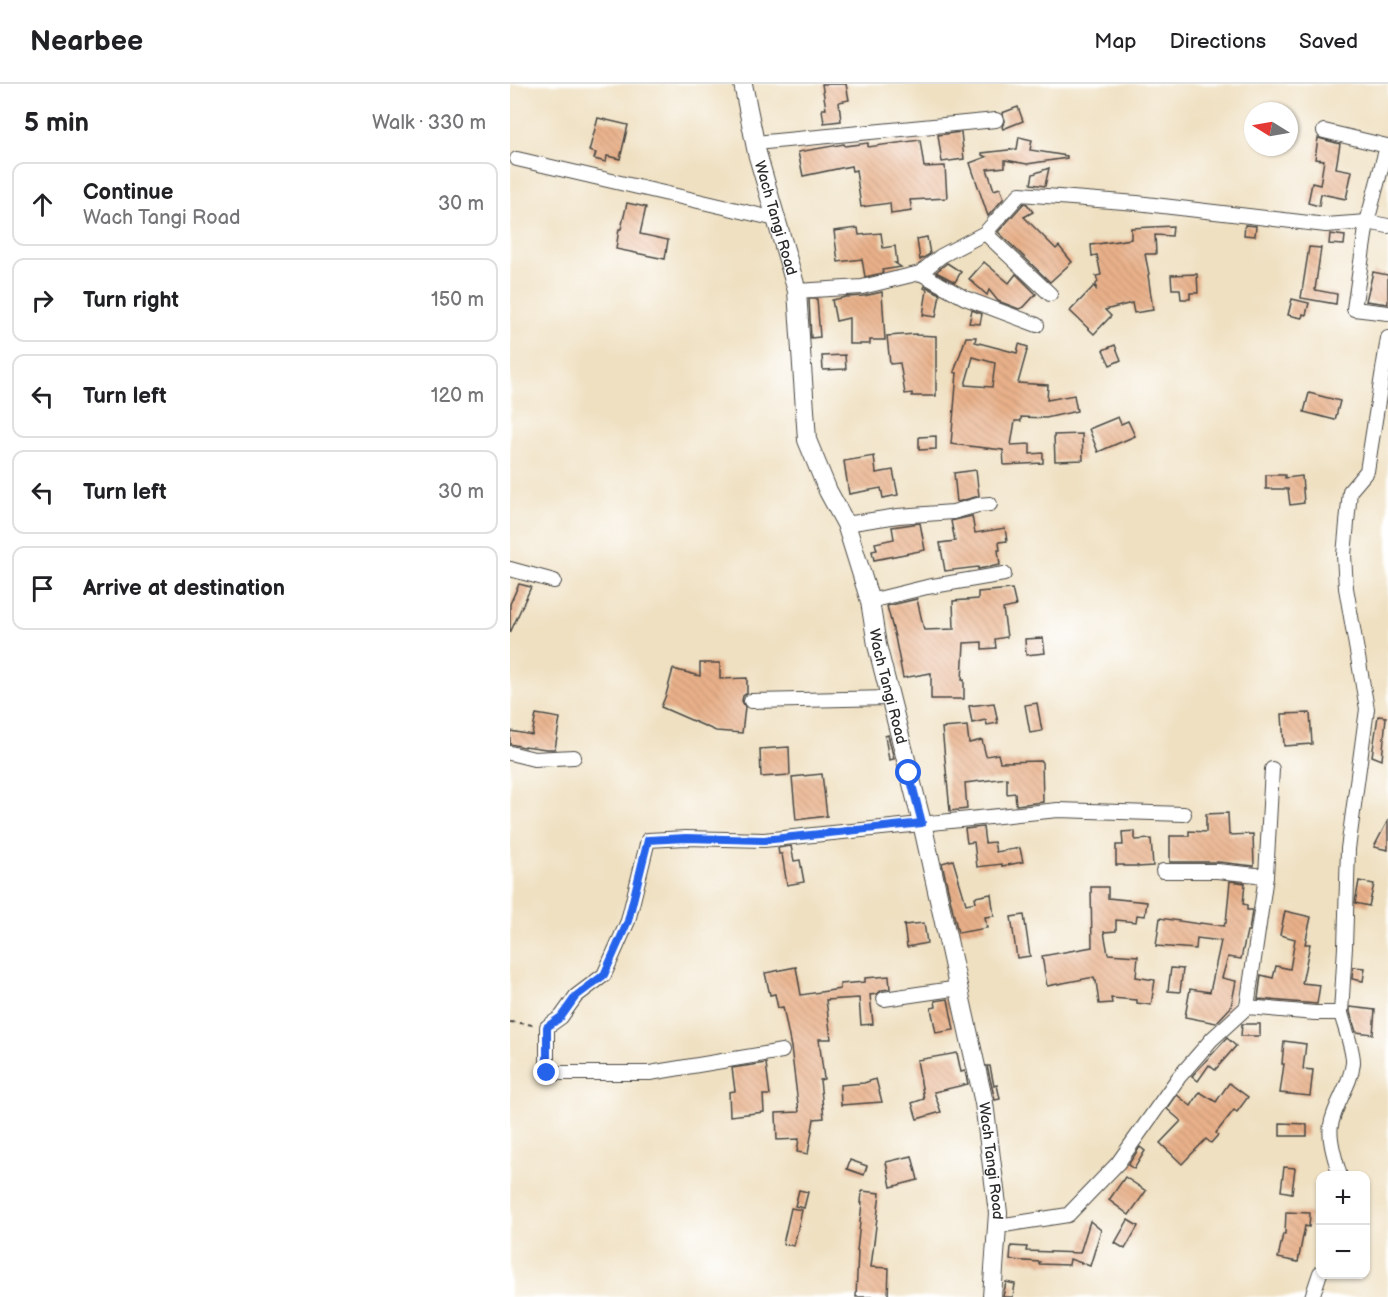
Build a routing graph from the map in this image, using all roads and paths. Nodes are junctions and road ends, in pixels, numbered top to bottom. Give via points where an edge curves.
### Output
1 (743, 84) edge
2 (996, 120) dead end
3 (1324, 131) dead end
4 (755, 143) junction
5 (517, 159) dead end
6 (776, 219) junction
7 (1367, 222) junction
8 (1388, 226) edge
9 (985, 234) junction
10 (920, 273) junction
11 (797, 291) junction
12 (1050, 294) dead end
13 (1388, 312) edge
14 (1037, 324) dead end
15 (1388, 338) edge
16 (990, 504) dead end
17 (846, 524) junction
18 (510, 569) edge
19 (1004, 574) dead end
20 (554, 581) dead end
21 (870, 601) junction
22 (890, 698) junction
23 (751, 700) dead end
24 (510, 753) edge
25 (574, 757) dead end
26 (1272, 769) dead end
27 (1184, 814) dead end
28 (922, 823) junction
29 (1163, 871) dead end
30 (1266, 876) junction
31 (959, 988) junction
32 (884, 999) dead end
33 (1247, 1007) junction
34 (1341, 1013) junction
35 (510, 1022) edge
36 (547, 1027) junction
37 (782, 1051) dead end
38 (1339, 1171) edge
39 (998, 1226) junction
40 (1318, 1279) edge
41 (992, 1297) edge
42 (1312, 1297) edge

1 - 4 main road, Wach Tangi Road
2 - 4 street
3 - 7 street via 1387,146
4 - 6 main road, Wach Tangi Road
5 - 6 street
6 - 11 main road, Wach Tangi Road
7 - 8 street
7 - 9 street via 1326,225 1020,194
7 - 13 street via 1354,309
9 - 10 street via 941,256
9 - 12 street
10 - 11 street via 862,287
10 - 14 street via 965,297
11 - 17 main road, Wach Tangi Road via 807,440
15 - 34 street via 1367,471 1350,491 1344,555 1367,709 1348,849
16 - 17 street via 953,513
17 - 21 main road, Wach Tangi Road
18 - 20 street
19 - 21 street
21 - 22 main road, Wach Tangi Road
22 - 23 street
22 - 28 main road, Wach Tangi Road
24 - 25 street via 534,759
26 - 30 street
27 - 28 street via 1058,810
28 - 31 main road, Wach Tangi Road
28 - 36 street via 764,840 648,840 628,921 604,975 576,996 561,1017
29 - 30 street
30 - 33 street
31 - 32 street
31 - 39 main road, Wach Tangi Road via 984,1103
33 - 34 street
33 - 39 street via 1179,1077 1118,1163 1068,1215
34 - 38 street via 1354,1060 1330,1127
35 - 36 path
36 - 37 street via 547,1073 650,1073
39 - 41 main road, Wach Tangi Road
40 - 42 street

